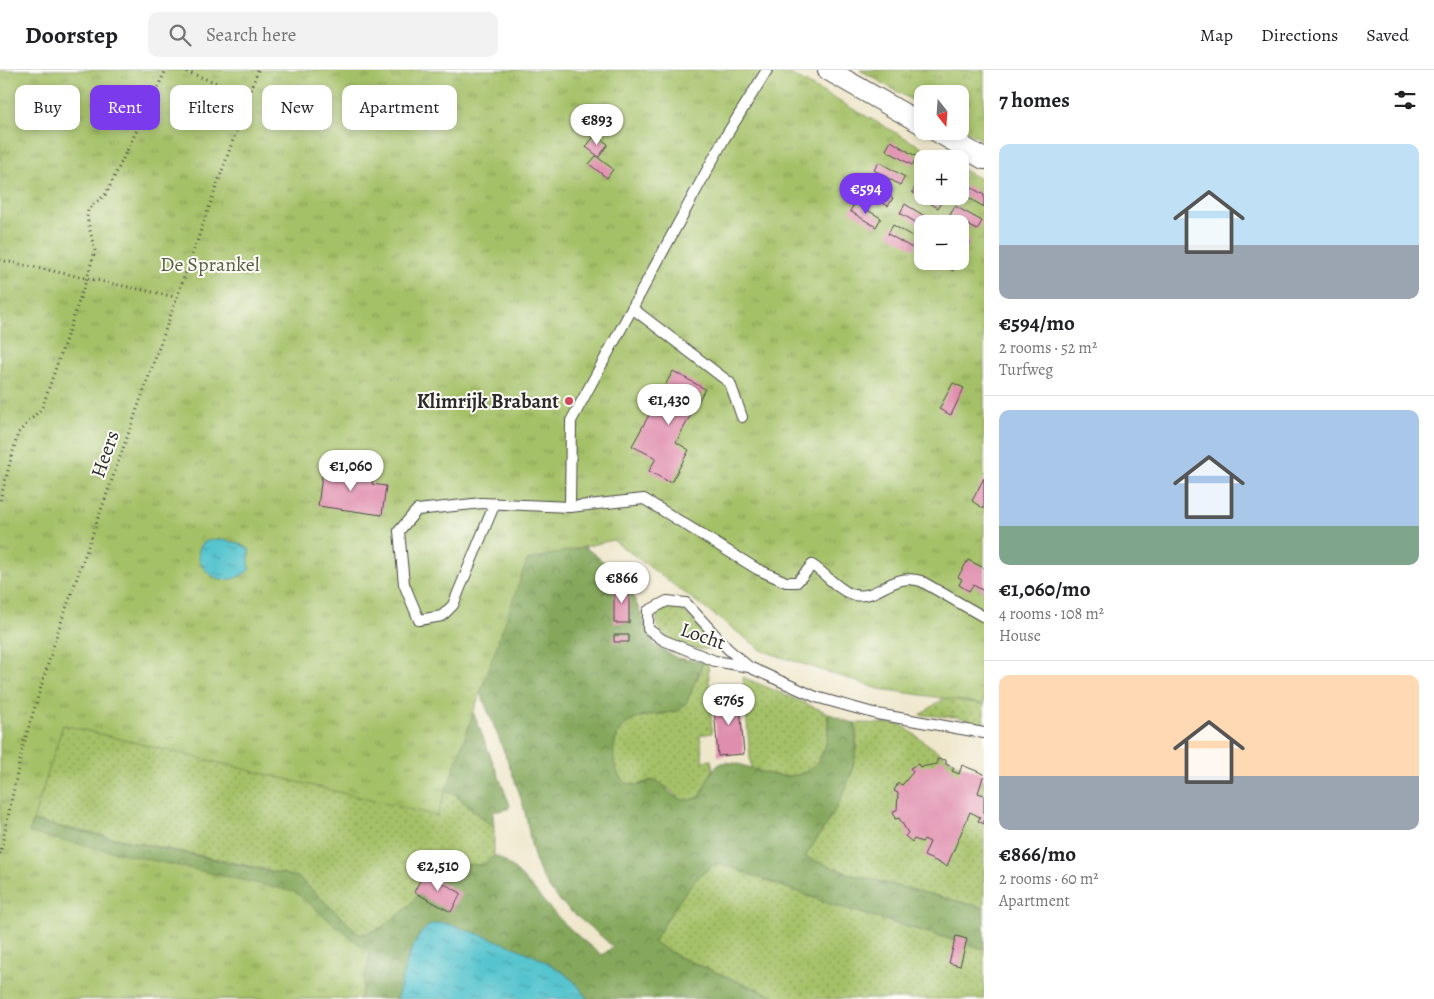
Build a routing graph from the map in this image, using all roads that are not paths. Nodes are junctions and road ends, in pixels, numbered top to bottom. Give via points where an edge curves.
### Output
1 (767, 70) edge
2 (828, 70) edge
3 (914, 119) edge
4 (951, 140) edge
5 (984, 159) edge
6 (632, 308) junction
7 (742, 417) dead end
8 (495, 503) junction
9 (570, 507) junction
10 (984, 617) edge
11 (749, 667) junction
12 (984, 733) edge

1 - 6 lane via 724,139
2 - 3 street
4 - 5 street
6 - 7 lane via 730,383
6 - 9 lane via 571,421
8 - 8 lane via 417,510 399,531 404,584 419,620 442,616 453,604
8 - 9 lane
9 - 10 lane via 644,499 758,569 786,582 797,582 812,565 855,595 867,595 897,580 911,578 922,581
11 - 11 lane, Locht via 686,603 667,601 648,611 648,628 663,640 715,661
11 - 12 lane, Locht via 816,697 877,714

